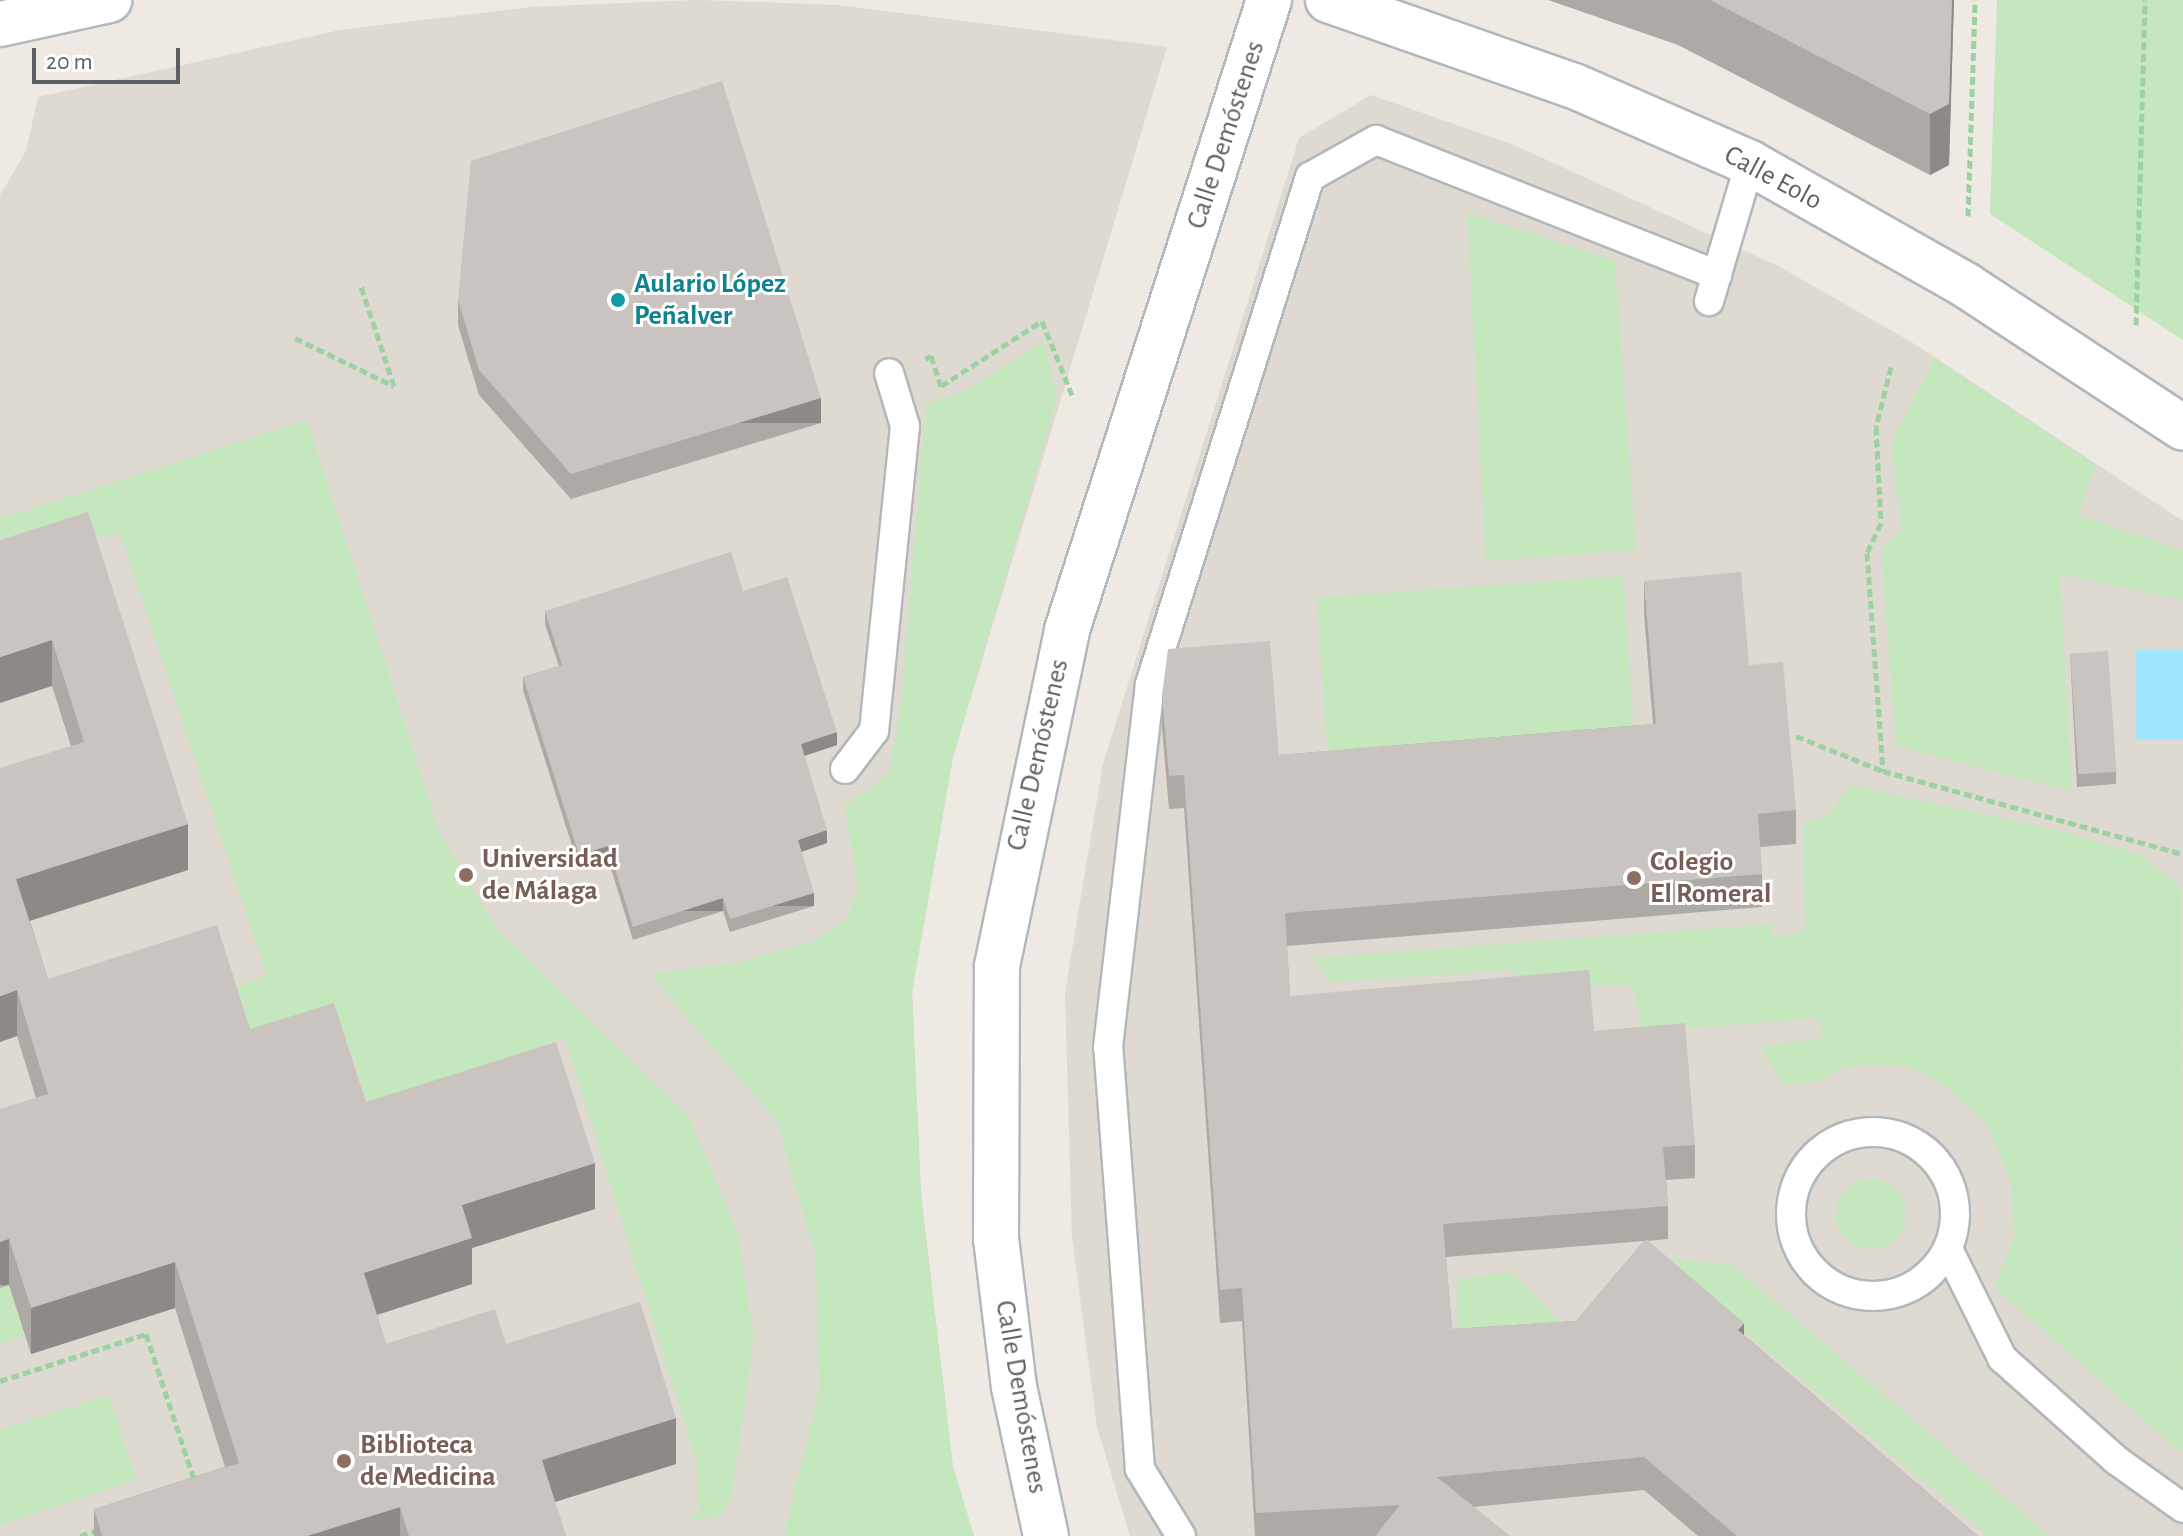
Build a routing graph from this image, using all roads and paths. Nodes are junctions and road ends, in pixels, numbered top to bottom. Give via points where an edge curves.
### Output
1 (109, 0) edge
2 (1269, 0) edge
3 (1328, 0) edge
4 (1975, 0) edge
5 (2145, 0) edge
6 (0, 24) edge
7 (1750, 163) junction
8 (1968, 216) dead end
9 (360, 283) dead end
10 (2136, 325) dead end
11 (295, 338) dead end
12 (1891, 367) dead end
13 (889, 373) joint
14 (1072, 395) dead end
15 (2183, 428) edge
16 (1796, 736) dead end
17 (845, 769) dead end
18 (1883, 771) junction
19 (2183, 854) edge
20 (1948, 1249) junction
21 (0, 1381) edge
22 (199, 1497) edge
23 (2183, 1508) edge
24 (110, 1526) edge
25 (80, 1536) edge
26 (1046, 1536) edge
27 (1181, 1536) edge

1 - 6 street
2 - 26 street, Calle Demóstenes via 1067,630 997,966 996,1239 1014,1387
3 - 7 street, Calle Eolo via 1574,86
4 - 8 path
5 - 10 path
7 - 15 street, Calle Eolo via 1967,286
7 - 27 lane via 1713,288 1376,140 1310,177 1150,684 1108,1047 1140,1469
9 - 11 path via 394,386
12 - 18 path via 1876,427 1881,523 1867,553
13 - 14 path via 931,356 941,386 1042,321
13 - 17 lane via 905,426 874,731
16 - 18 path
18 - 19 path
20 - 20 lane via 1954,1198 1945,1173 1907,1139 1855,1133 1832,1142 1797,1180 1791,1206 1801,1255 1839,1289 1876,1296 1913,1286
20 - 23 lane via 2002,1358 2116,1460
21 - 22 path via 146,1334
24 - 25 path

